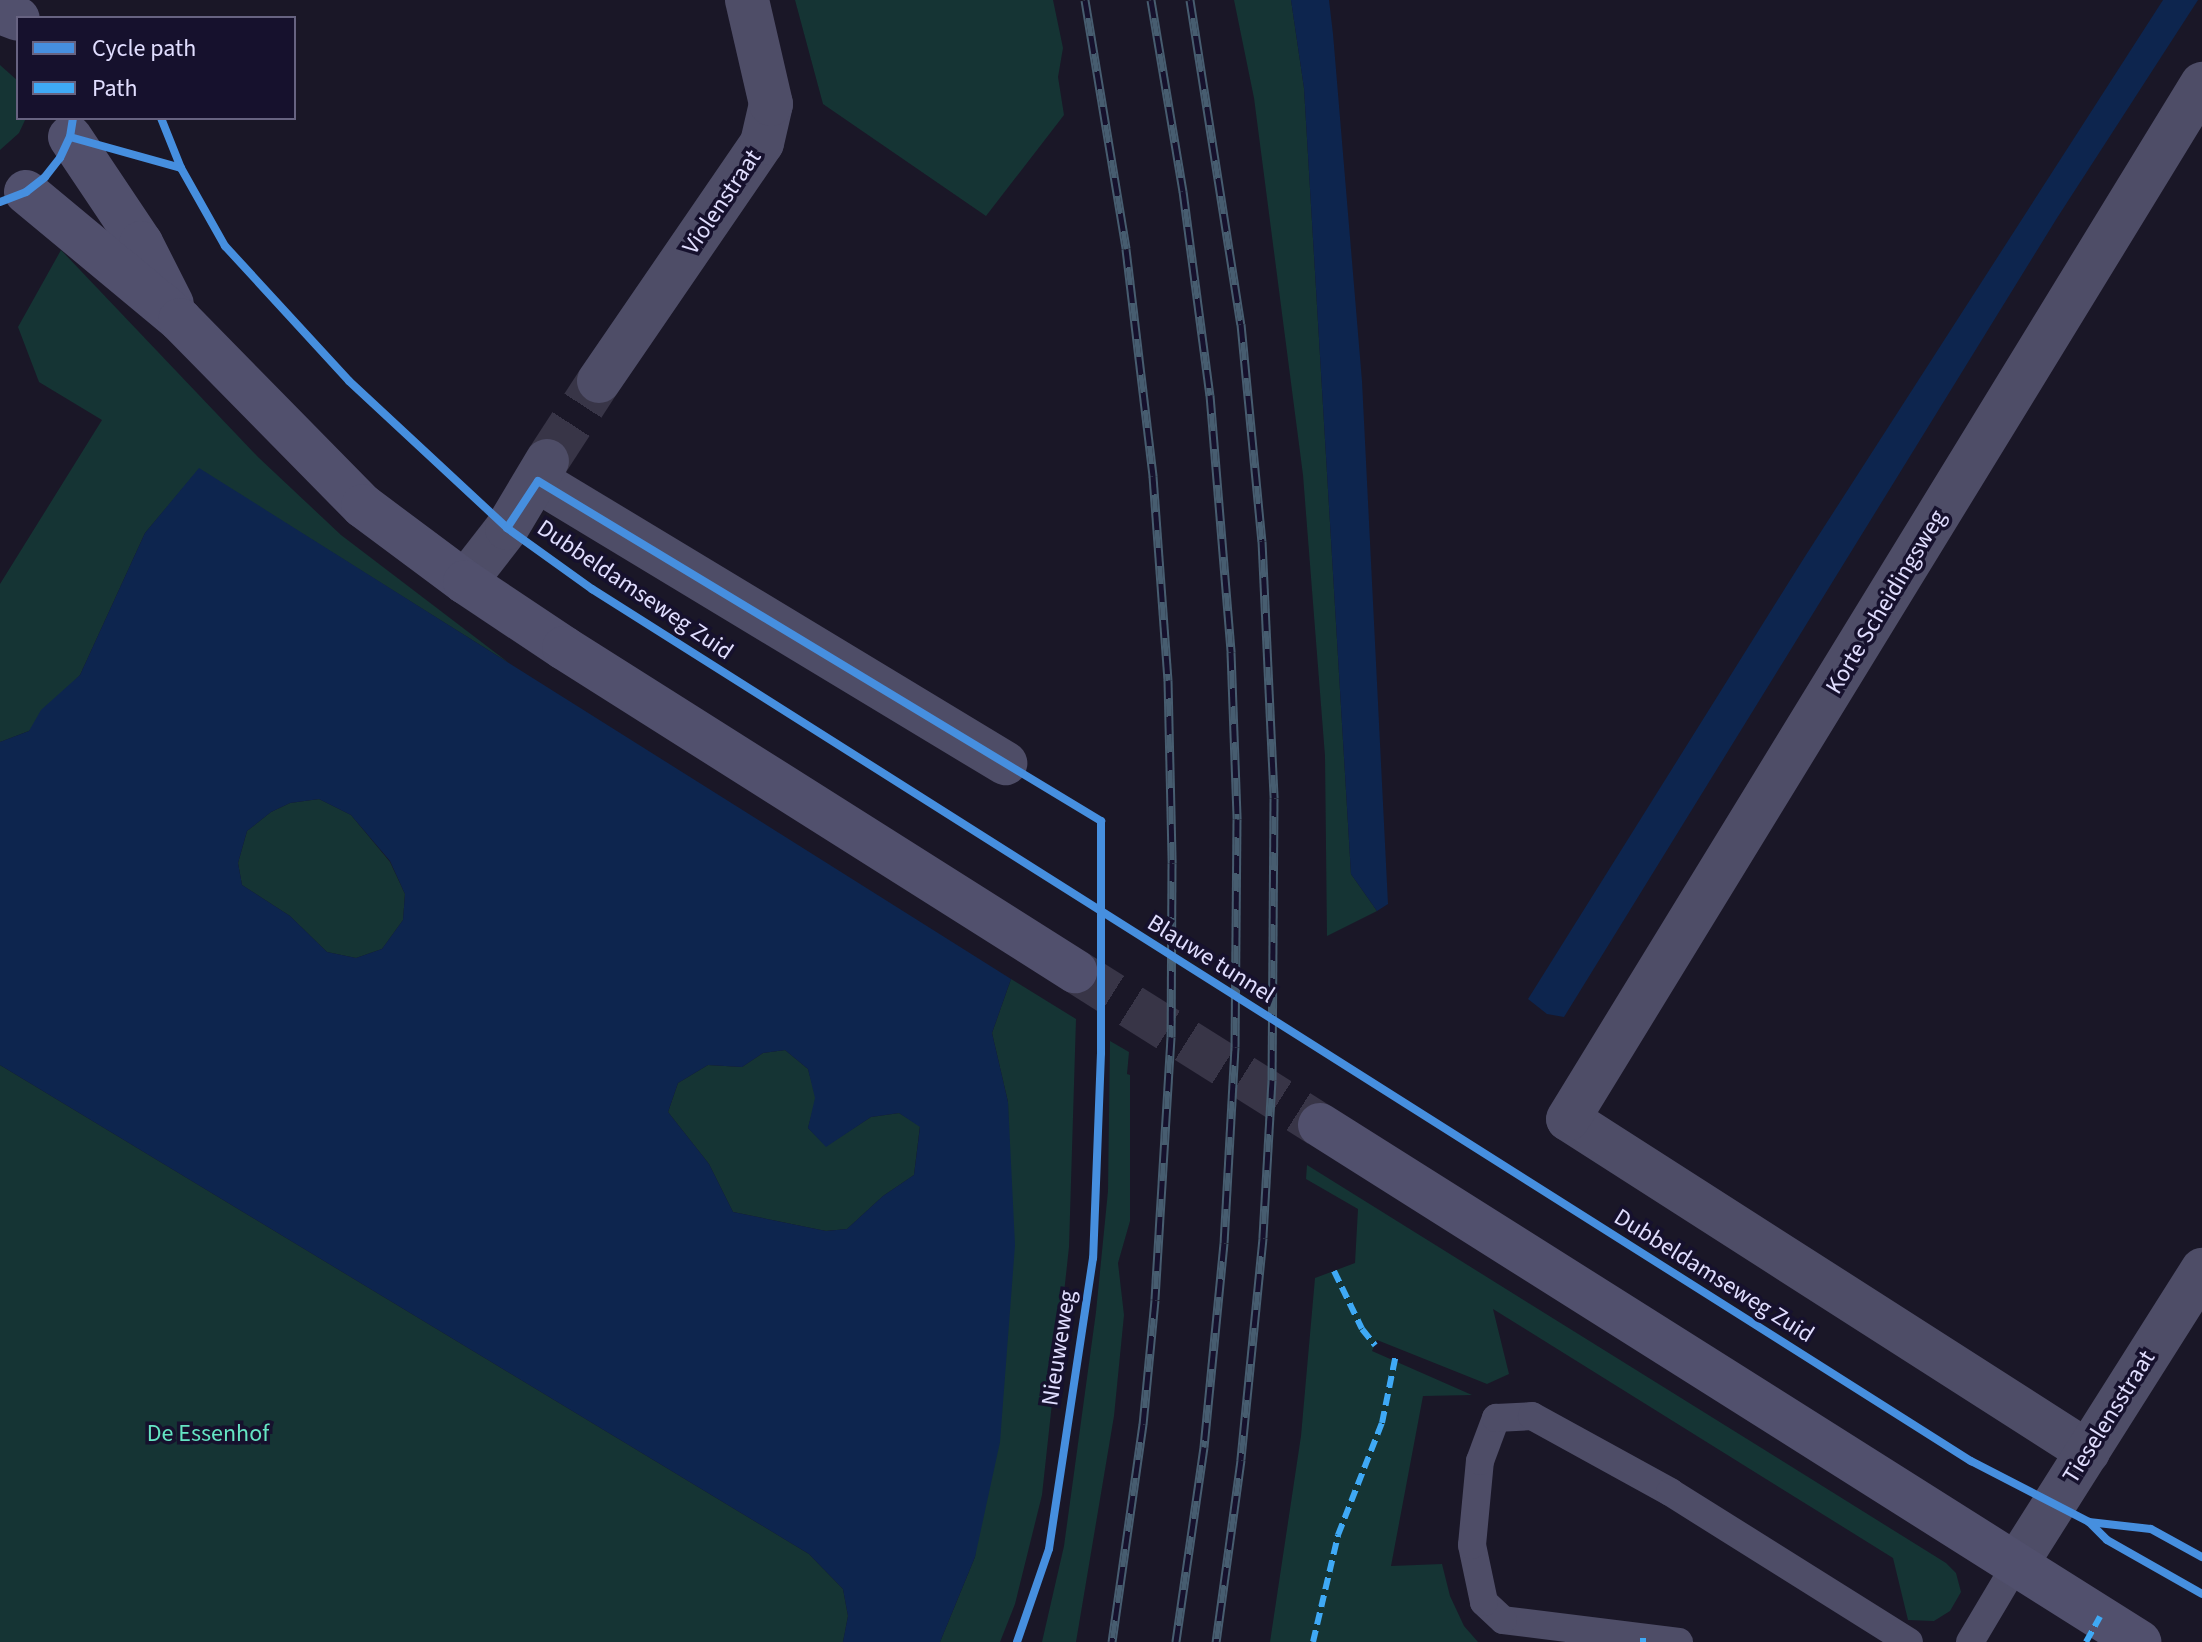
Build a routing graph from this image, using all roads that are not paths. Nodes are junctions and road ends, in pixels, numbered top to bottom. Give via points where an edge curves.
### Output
1 (747, 0) edge
2 (2202, 84) edge
3 (71, 127) edge
4 (13, 197) edge
5 (180, 320) junction
6 (599, 381) tunnel mouth
7 (465, 582) junction
8 (1005, 763) dead end
9 (1075, 971) tunnel mouth
10 (1320, 1125) tunnel mouth
11 (2202, 1270) edge
12 (2088, 1452) junction
13 (2017, 1563) junction
14 (1679, 1642) edge
15 (1909, 1642) edge
16 (1970, 1642) edge
17 (2139, 1642) edge

1 - 6 street, Violenstraat via 771,104 762,143
2 - 12 street, Korte Scheidingsweg via 1568,1119
3 - 4 street via 52,167
3 - 5 street
4 - 5 street
5 - 7 street via 363,506
7 - 8 street, Dubbeldamseweg Zuid via 543,471
7 - 9 street
10 - 13 street
11 - 12 street, Tieselensstraat
12 - 13 street, Tieselensstraat
13 - 16 lane
13 - 17 street
14 - 15 lane via 1503,1620 1484,1602 1472,1545 1480,1461 1496,1418 1532,1416 1670,1492

